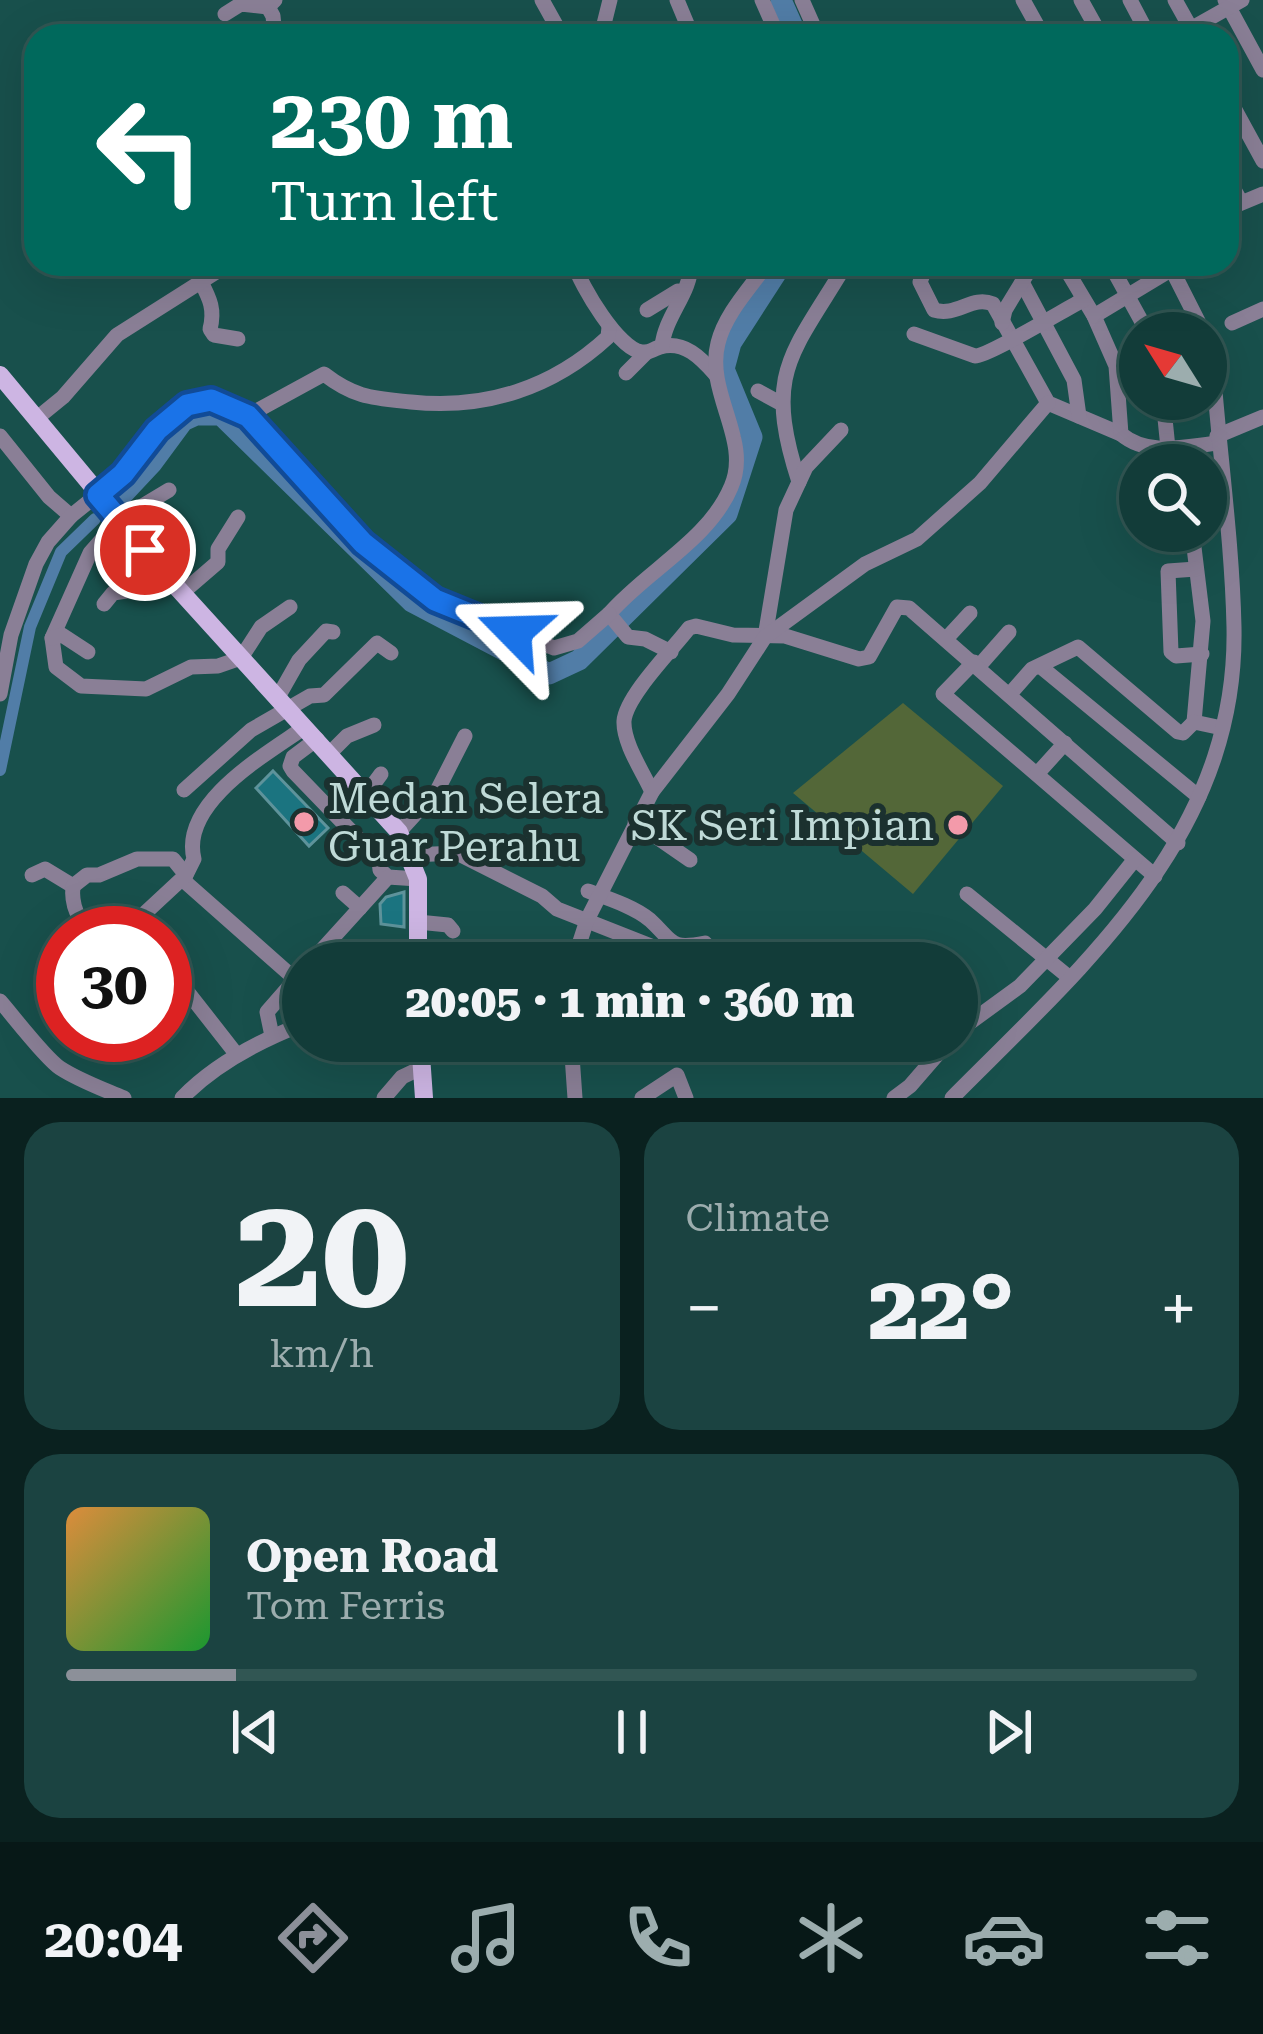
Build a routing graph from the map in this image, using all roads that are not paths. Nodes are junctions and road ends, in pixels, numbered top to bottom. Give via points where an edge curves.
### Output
1 (1232, 2) edge
2 (271, 4) edge
3 (226, 14) dead end
4 (1201, 24) edge
5 (1263, 70) edge
6 (1239, 117) edge
7 (1263, 161) edge
8 (210, 276) edge
9 (578, 276) edge
10 (687, 276) edge
11 (688, 276) edge
12 (759, 276) edge
13 (838, 276) edge
14 (922, 276) edge
15 (1026, 276) edge
16 (1070, 276) edge
17 (1117, 276) edge
18 (1158, 276) edge
19 (1176, 276) edge
20 (201, 282) junction
21 (1022, 282) junction
22 (1128, 296) junction
23 (1083, 300) junction
24 (1263, 309) edge
25 (647, 310) dead end
26 (1137, 312) edge
27 (1194, 312) edge
28 (1094, 316) junction
29 (1045, 321) junction
30 (1232, 322) dead end
31 (609, 327) junction
32 (1006, 330) junction
33 (914, 334) dead end
34 (238, 339) dead end
35 (654, 350) junction
36 (626, 373) dead end
37 (0, 375) edge
38 (716, 375) junction
39 (758, 391) dead end
40 (780, 403) junction
41 (1048, 403) junction
42 (248, 416) junction
43 (1079, 416) junction
44 (1263, 417) edge
45 (36, 419) junction
46 (1217, 420) edge
47 (842, 430) dead end
48 (1121, 434) junction
49 (0, 436) edge
50 (1218, 440) junction
51 (1139, 444) edge
52 (1193, 444) edge
53 (1218, 444) edge
54 (799, 482) junction
55 (169, 490) dead end
56 (98, 495) junction
57 (139, 508) junction
58 (71, 516) junction
59 (238, 517) dead end
60 (118, 520) junction
61 (145, 550) junction
62 (1194, 552) edge
63 (1223, 552) edge
64 (1196, 568) junction
65 (164, 572) junction
66 (182, 593) junction
67 (104, 604) dead end
68 (290, 607) dead end
69 (970, 613) dead end
70 (611, 616) junction
71 (333, 632) dead end
72 (1009, 632) dead end
73 (765, 637) junction
74 (52, 638) junction
75 (946, 639) junction
76 (88, 652) dead end
77 (671, 652) junction
78 (391, 653) dead end
79 (1202, 654) junction
80 (242, 658) junction
81 (977, 664) junction
82 (1041, 667) junction
83 (0, 694) edge
84 (1010, 694) junction
85 (284, 704) junction
86 (1194, 722) junction
87 (374, 725) dead end
88 (1222, 728) junction
89 (465, 736) dead end
90 (317, 739) junction
91 (1065, 742) junction
92 (381, 774) dead end
93 (1037, 774) junction
94 (184, 790) dead end
95 (652, 792) junction
96 (367, 793) junction
97 (1199, 797) junction
98 (635, 822) junction
99 (399, 832) junction
100 (1178, 842) junction
101 (411, 855) junction
102 (1135, 859) junction
103 (690, 860) dead end
104 (32, 875) dead end
105 (1155, 876) junction
106 (185, 878) junction
107 (388, 878) junction
108 (418, 879) junction
109 (73, 886) junction
110 (343, 892) dead end
111 (594, 893) junction
112 (967, 894) dead end
113 (74, 906) edge
114 (155, 906) edge
115 (360, 908) junction
116 (587, 920) junction
117 (418, 922) junction
118 (453, 931) dead end
119 (329, 942) edge
120 (418, 942) edge
121 (579, 942) edge
122 (642, 942) edge
123 (667, 942) edge
124 (1048, 958) junction
125 (282, 961) edge
126 (1070, 978) junction
127 (262, 992) dead end
128 (282, 995) edge
129 (192, 998) edge
130 (0, 1000) edge
131 (267, 1012) junction
132 (978, 1017) edge
133 (282, 1032) edge
134 (272, 1036) junction
135 (237, 1055) junction
136 (421, 1062) edge
137 (572, 1062) edge
138 (931, 1062) edge
139 (421, 1068) junction
140 (124, 1098) edge
141 (182, 1098) edge
142 (384, 1098) edge
143 (424, 1098) edge
144 (575, 1098) edge
145 (642, 1098) edge
146 (686, 1098) edge
147 (894, 1098) edge
148 (952, 1098) edge

1 - 4 street
1 - 5 street
2 - 3 street via 242,4
6 - 7 street
8 - 20 street
9 - 31 street
10 - 25 street via 677,293
11 - 35 street
12 - 38 street via 723,327
13 - 40 street via 795,342
14 - 32 street via 934,310 954,313 985,301
15 - 21 street
16 - 23 street
17 - 22 street
18 - 22 street
19 - 27 street
20 - 34 street via 214,315 210,329
20 - 45 street via 117,334
21 - 29 street
21 - 32 street
22 - 26 street
22 - 28 street
23 - 28 street
23 - 29 street
24 - 30 street
28 - 48 street via 1116,366
29 - 32 street
29 - 43 street via 1074,380
31 - 35 street via 634,351
31 - 42 street via 578,364 512,396 453,406 388,400 351,395 324,374
32 - 33 street via 985,356
32 - 41 street
35 - 36 street
35 - 38 street via 679,346
37 - 45 main road
38 - 70 street via 738,462 733,484 712,518
39 - 40 street
40 - 54 street
41 - 43 street
41 - 73 street via 980,483 917,539 865,565
42 - 56 street via 211,400 187,405
42 - 70 street via 363,543 435,600 554,648
43 - 48 street
44 - 50 street
45 - 56 main road
46 - 50 street
47 - 54 street
48 - 51 street
49 - 58 street
50 - 52 street
50 - 53 street
54 - 73 street via 786,510
55 - 57 street
56 - 58 street
56 - 60 main road
57 - 60 street
57 - 61 street via 160,536
58 - 83 street via 36,564
59 - 66 street via 218,562
60 - 61 main road
60 - 74 street via 90,553
61 - 65 main road
62 - 64 street
63 - 88 street via 1234,631
64 - 79 street
64 - 79 street via 1168,571 1171,652
65 - 66 main road
65 - 67 street
66 - 80 main road
68 - 80 street via 261,627
69 - 75 street
70 - 77 street via 628,637
71 - 85 street via 306,652
72 - 81 street
73 - 75 street via 868,657 897,607
73 - 77 street via 696,626
73 - 95 street
74 - 76 street via 62,635
74 - 80 street via 56,667 81,686 146,689 191,667
75 - 81 street
77 - 95 street via 624,720
78 - 85 street via 377,643 324,695
79 - 86 street
80 - 85 main road
81 - 84 street
81 - 93 street via 943,694
82 - 84 street
82 - 86 street via 1078,647 1178,732
82 - 97 street
84 - 91 street
85 - 90 main road
85 - 94 street
86 - 88 street
87 - 90 street
88 - 97 street
89 - 99 street via 437,788
90 - 96 main road
90 - 106 street via 259,759 201,812
90 - 107 street via 290,766
91 - 93 street
91 - 100 street
92 - 96 street
93 - 102 street
95 - 98 street
96 - 99 main road
97 - 100 street
98 - 103 street
98 - 111 street
99 - 101 main road
100 - 105 street
101 - 108 main road
101 - 116 street via 457,853
102 - 105 street
102 - 124 street
104 - 109 street via 45,869
105 - 126 street
106 - 109 street via 172,859 137,859
106 - 114 street
106 - 125 street
107 - 108 street
107 - 115 street
108 - 117 main road
109 - 113 street
110 - 115 street
111 - 116 street
111 - 123 street via 648,918
112 - 124 street
115 - 119 street
116 - 121 street
116 - 122 street
117 - 118 street
117 - 120 main road
124 - 126 street
124 - 132 street
126 - 148 street
127 - 131 street
128 - 131 street
129 - 135 street
130 - 140 street via 61,1068
131 - 134 street
133 - 134 street
134 - 135 street
135 - 141 street
136 - 139 main road
137 - 144 street
138 - 147 street
139 - 142 street
139 - 143 main road
145 - 146 street via 677,1075

